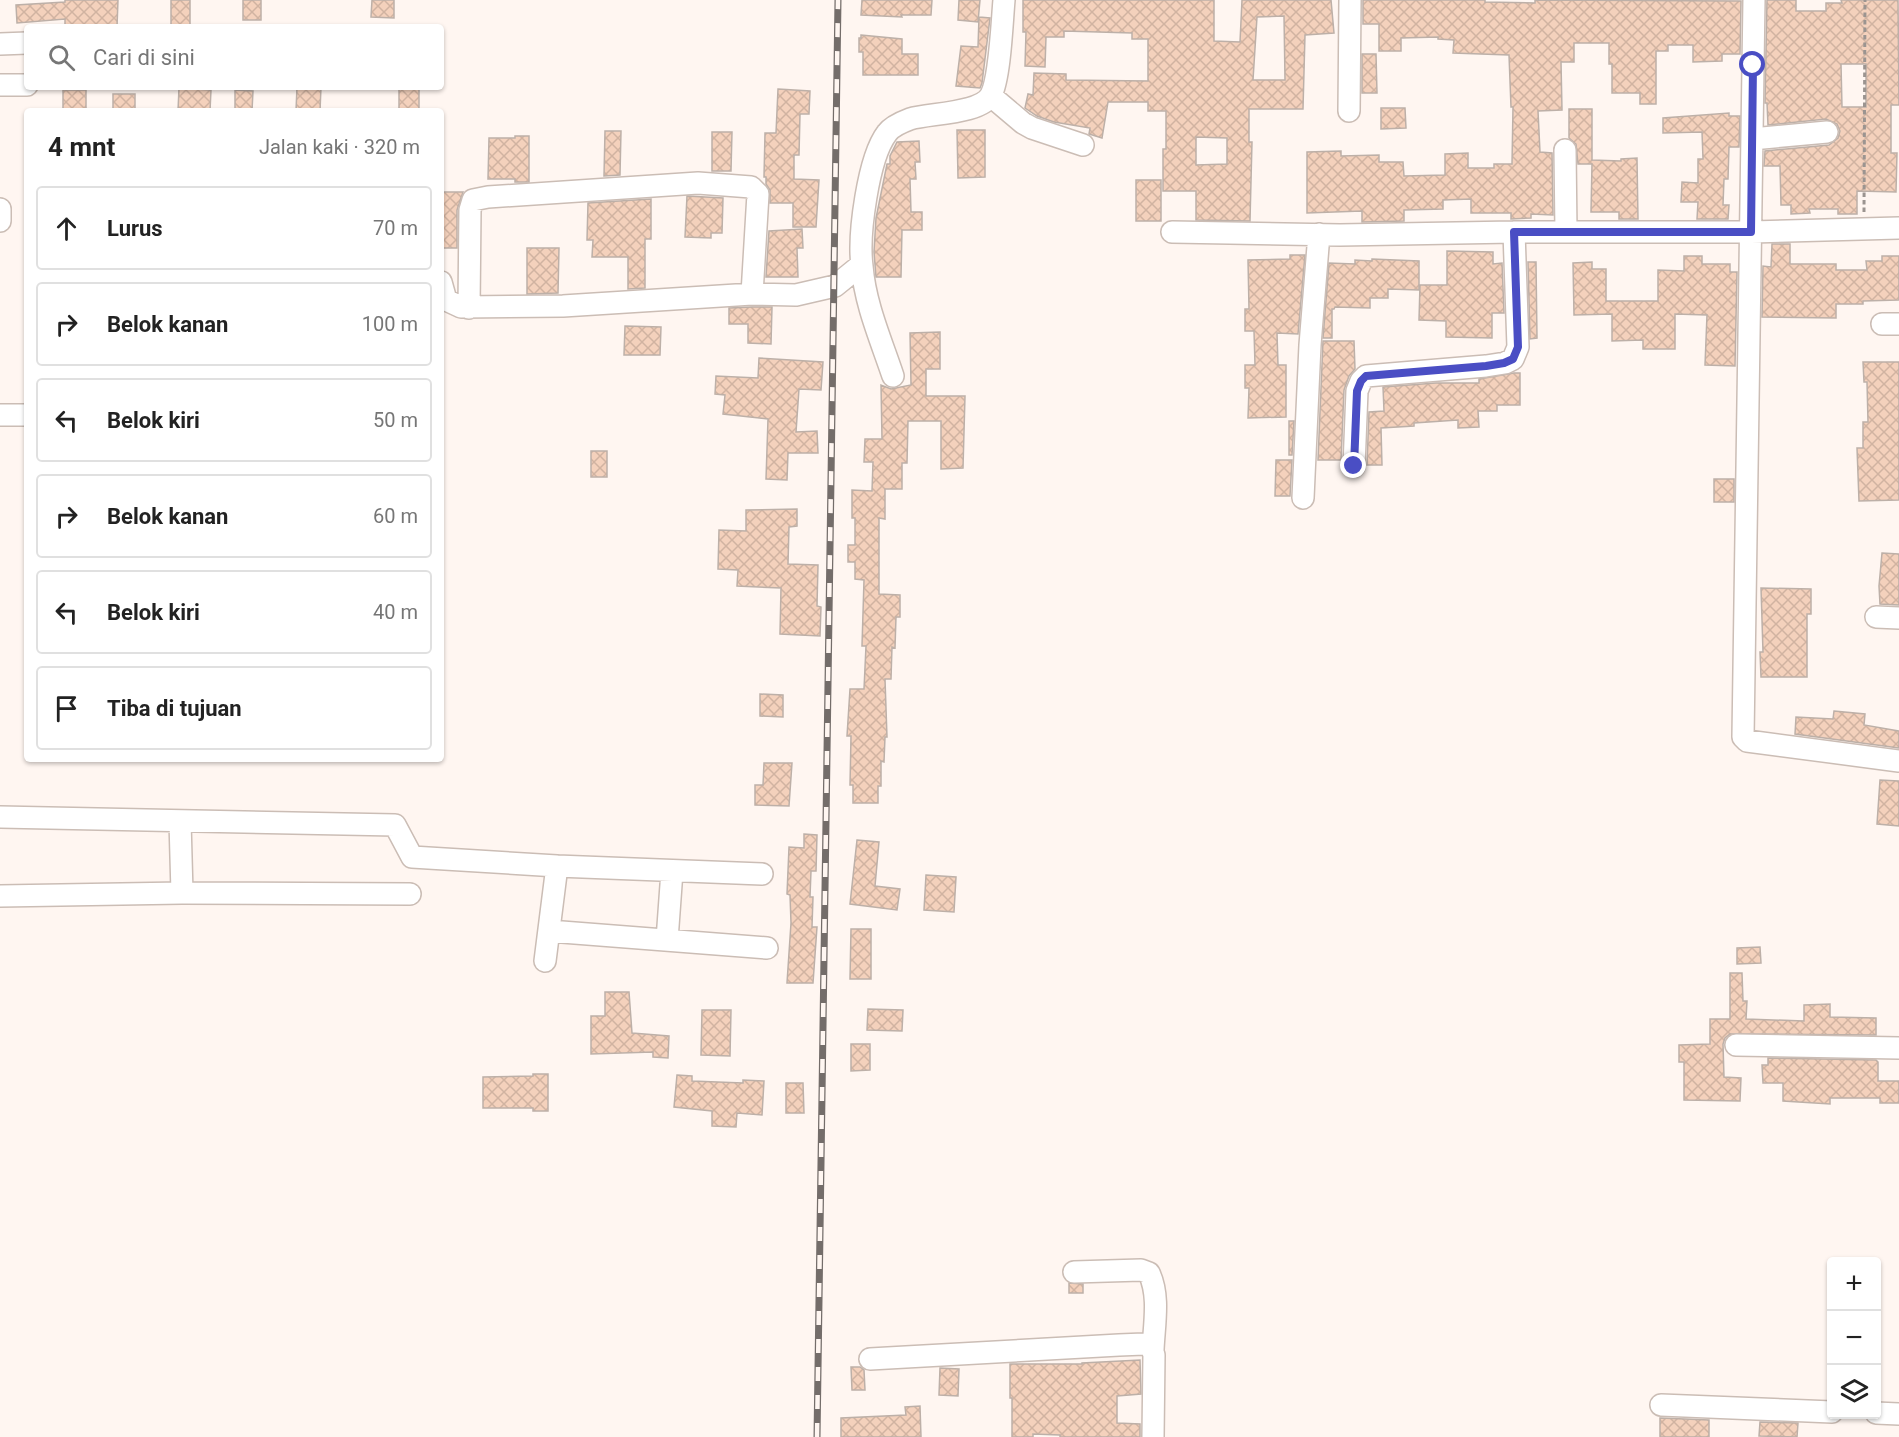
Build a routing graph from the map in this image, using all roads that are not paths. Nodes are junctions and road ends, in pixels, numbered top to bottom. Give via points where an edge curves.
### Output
1 (1004, 0) edge
2 (1350, 0) edge
3 (1754, 0) edge
4 (24, 43) edge
5 (0, 44) edge
6 (0, 85) edge
7 (24, 85) edge
8 (991, 96) junction
9 (1349, 111) dead end
10 (1827, 132) dead end
11 (1752, 140) junction
12 (1083, 145) dead end
13 (1565, 150) dead end
14 (0, 209) edge
15 (0, 221) edge
16 (1899, 228) edge
17 (1172, 232) dead end
18 (1514, 232) junction
19 (1566, 232) junction
20 (1751, 232) junction
21 (1318, 234) junction
22 (861, 265) junction
23 (444, 293) edge
24 (752, 294) junction
25 (469, 308) junction
26 (893, 376) dead end
27 (0, 415) edge
28 (24, 415) edge
29 (1354, 466) dead end
30 (1303, 498) dead end
31 (1876, 617) dead end
32 (1899, 618) edge
33 (1899, 761) edge
34 (0, 817) edge
35 (180, 820) junction
36 (557, 866) junction
37 (672, 871) junction
38 (762, 874) dead end
39 (182, 893) junction
40 (410, 894) dead end
41 (0, 897) edge
42 (549, 931) junction
43 (667, 940) junction
44 (767, 948) dead end
45 (545, 961) dead end
46 (1736, 1045) dead end
47 (1899, 1048) edge
48 (1074, 1272) dead end
49 (1153, 1350) junction
50 (870, 1359) dead end
51 (1661, 1405) dead end
52 (1827, 1412) edge
53 (1881, 1413) edge
54 (1899, 1414) edge
55 (1154, 1437) edge

1 - 8 street
2 - 9 street
3 - 11 street
4 - 5 street
6 - 7 street
8 - 12 street via 1032,128
8 - 22 street via 978,106 911,119 888,131 874,160 864,211
10 - 11 street
11 - 20 street
13 - 19 street
14 - 15 street
16 - 20 street
17 - 21 street
18 - 19 street
18 - 21 street
18 - 29 street via 1518,347 1513,359 1486,366 1366,376 1357,391
19 - 20 street
20 - 33 street via 1743,737 1747,741
21 - 30 street
22 - 24 street via 835,286 796,295
22 - 26 street via 870,308
23 - 25 street via 446,300
24 - 25 street
24 - 25 street via 758,194 751,187 698,183 473,200
27 - 28 street
31 - 32 street
34 - 35 street
35 - 36 street via 395,825 412,857
35 - 39 street
36 - 37 street
36 - 42 street
37 - 38 street
37 - 43 street
39 - 40 street
39 - 41 street
42 - 43 street
42 - 45 street
43 - 44 street
46 - 47 street
48 - 49 street via 1141,1270 1149,1274 1155,1298
49 - 50 street via 1144,1344
49 - 55 street
51 - 52 street
53 - 54 street

